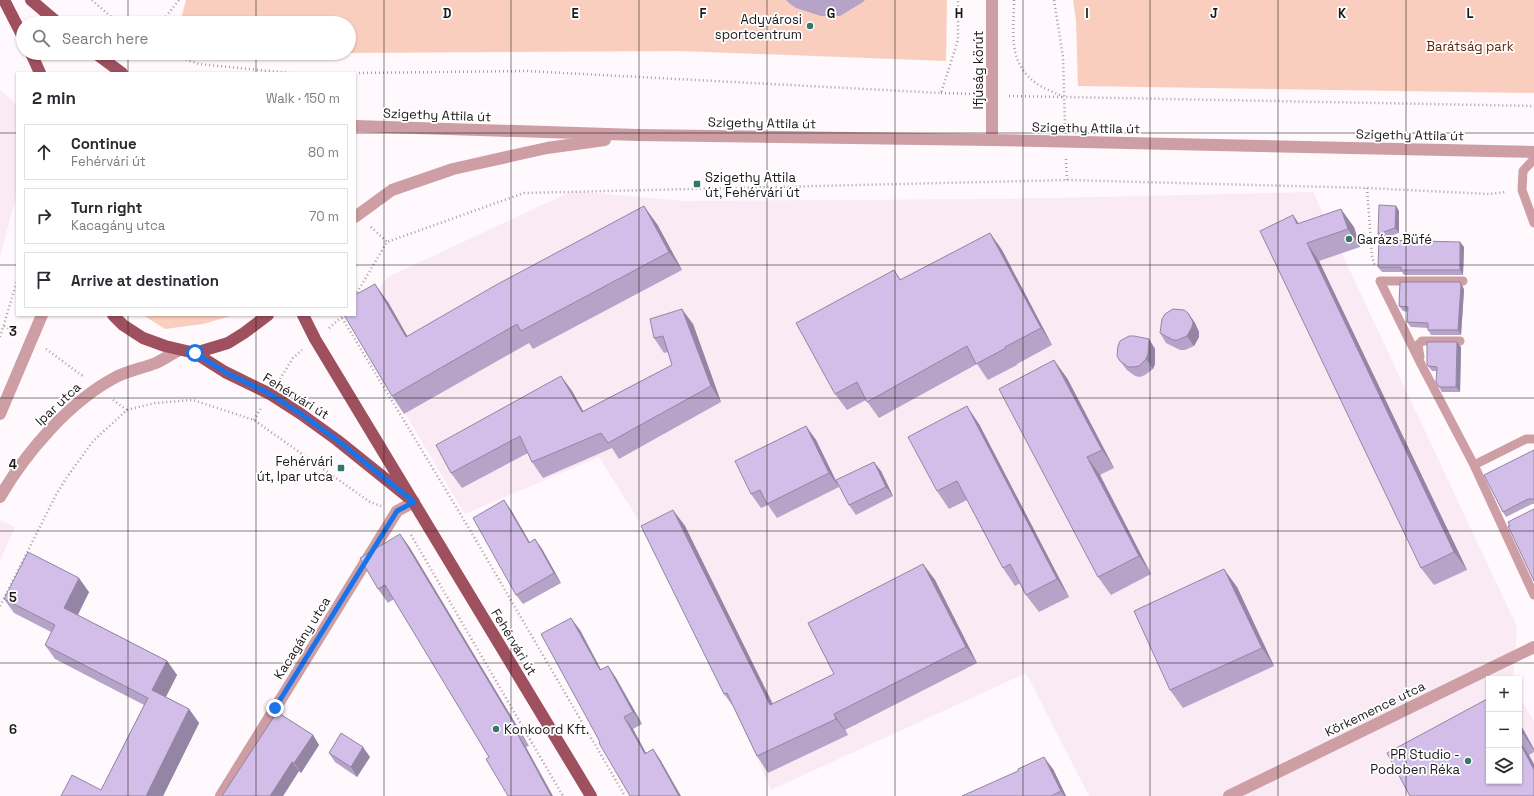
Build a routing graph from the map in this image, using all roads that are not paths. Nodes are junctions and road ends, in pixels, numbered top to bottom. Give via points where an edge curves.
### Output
1 (4, 0) edge
2 (31, 0) edge
3 (992, 0) edge
4 (50, 16) edge
5 (16, 23) edge
6 (34, 60) edge
7 (105, 60) edge
8 (40, 72) edge
9 (121, 72) edge
10 (356, 126) edge
11 (638, 136) junction
12 (992, 140) junction
13 (1534, 152) edge
14 (1534, 159) edge
15 (1532, 210) edge
16 (356, 216) edge
17 (1534, 223) edge
18 (1463, 281) dead end
19 (42, 316) edge
20 (114, 316) edge
21 (267, 316) edge
22 (304, 316) edge
23 (1460, 341) dead end
24 (180, 350) junction
25 (195, 353) junction
26 (1421, 364) junction
27 (0, 414) edge
28 (1534, 439) edge
29 (1474, 465) junction
30 (0, 497) edge
31 (414, 502) junction
32 (1530, 576) edge
33 (1534, 595) edge
34 (1534, 647) edge
35 (221, 796) edge
36 (591, 796) edge
37 (1229, 796) edge

1 - 5 main road
2 - 4 main road
3 - 12 street, Ifjúság körút
6 - 8 main road
7 - 9 main road
10 - 11 street, Szigethy Attila út
11 - 12 street, Szigethy Attila út
11 - 16 street, Szigethy Attila út via 547,148 453,169 392,190
12 - 13 street, Szigethy Attila út
14 - 15 lane via 1523,171 1522,190
15 - 17 lane
18 - 26 lane via 1380,281
19 - 27 street
20 - 24 main road, Fehérvári út via 143,338
21 - 25 main road, Fehérvári út via 228,343
22 - 31 main road, Fehérvári út
23 - 26 lane via 1422,340 1418,346
24 - 25 main road, Fehérvári út
24 - 30 street, Ipar utca via 156,363 117,377 78,402 38,443
25 - 31 main road, Fehérvári út via 301,414
26 - 29 lane
28 - 29 lane via 1526,439
29 - 32 lane
31 - 35 street, Kacagány utca via 397,511
31 - 36 main road, Fehérvári út
32 - 33 lane
34 - 37 street, Körkemence utca

